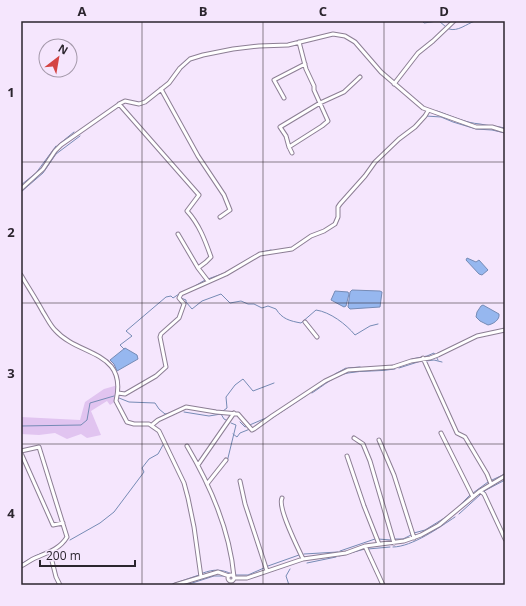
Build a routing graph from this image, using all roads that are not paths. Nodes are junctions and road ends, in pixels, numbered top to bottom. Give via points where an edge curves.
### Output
1 (454, 21) edge
2 (299, 42) junction
3 (305, 64) junction
4 (360, 78) dead end
5 (394, 84) junction
6 (161, 89) junction
7 (284, 98) dead end
8 (320, 103) junction
9 (119, 104) junction
10 (428, 111) junction
11 (505, 131) edge
12 (289, 147) junction
13 (292, 153) dead end
14 (21, 189) edge
15 (220, 217) dead end
16 (178, 234) dead end
17 (198, 268) junction
18 (21, 275) edge
19 (208, 281) junction
20 (305, 322) dead end
21 (505, 330) edge
22 (317, 337) dead end
23 (423, 358) junction
24 (118, 393) junction
25 (234, 413) junction
26 (152, 425) junction
27 (441, 433) dead end
28 (354, 438) dead end
29 (379, 440) dead end
30 (187, 446) dead end
31 (21, 452) edge
32 (347, 456) dead end
33 (226, 460) dead end
34 (198, 465) junction
35 (505, 476) edge
36 (240, 480) dead end
37 (206, 484) junction
38 (491, 484) junction
39 (480, 491) junction
40 (473, 496) junction
41 (282, 498) dead end
42 (63, 523) junction
43 (414, 538) junction
44 (505, 538) edge
45 (394, 543) junction
46 (379, 544) junction
47 (365, 546) junction
48 (50, 553) junction
49 (303, 559) junction
50 (21, 566) edge
51 (267, 571) junction
52 (229, 576) junction
53 (201, 577) junction
54 (234, 578) junction
55 (232, 583) edge
56 (60, 585) edge
57 (175, 585) edge
58 (383, 585) edge

1 - 5 street via 418,53
2 - 3 street
2 - 5 street via 329,34 345,36 355,42
2 - 6 street via 226,50 190,59
3 - 7 street via 274,80
3 - 8 street
4 - 8 street via 344,92
5 - 10 street
6 - 9 street via 145,102 139,104 125,101
6 - 15 street via 198,156 224,195 230,210
8 - 12 street via 328,121
8 - 12 street via 280,127
9 - 14 street via 55,151 43,169
9 - 17 street via 198,195 187,211 205,240 211,257
10 - 11 street via 476,127 492,127
10 - 19 street via 375,162 340,204 335,224 292,249 260,254 226,274
12 - 13 street
16 - 17 street
17 - 19 street
18 - 24 street via 54,329 64,339 112,366 118,376
19 - 24 street via 180,296 184,304 181,314 161,334 165,369 124,394
20 - 22 street
21 - 23 street via 477,336 438,355
23 - 25 street via 393,367 348,370 325,381 252,430 240,415
23 - 38 street via 457,433 465,438
24 - 26 street via 116,401 128,422
25 - 26 street via 186,407
25 - 34 street
26 - 53 street via 159,431 184,483 194,526
27 - 40 street
28 - 45 street via 363,444 370,461
29 - 43 street via 394,475
30 - 34 street
31 - 42 street via 53,525
31 - 42 street via 39,447
32 - 46 street
33 - 37 street
34 - 37 street
35 - 38 street
36 - 51 street via 245,504
37 - 54 street via 226,535
38 - 39 street
39 - 40 street
39 - 44 street via 484,494
40 - 43 street via 439,524
41 - 49 street via 280,500 283,513
42 - 48 street via 67,537 64,544
43 - 45 street
45 - 46 street
46 - 47 street
47 - 49 street
47 - 58 street
48 - 50 street
48 - 56 street
49 - 51 street
51 - 54 street via 247,578
52 - 53 street via 218,572
52 - 54 street via 232,575
52 - 55 street via 228,579
53 - 57 street
54 - 55 street

